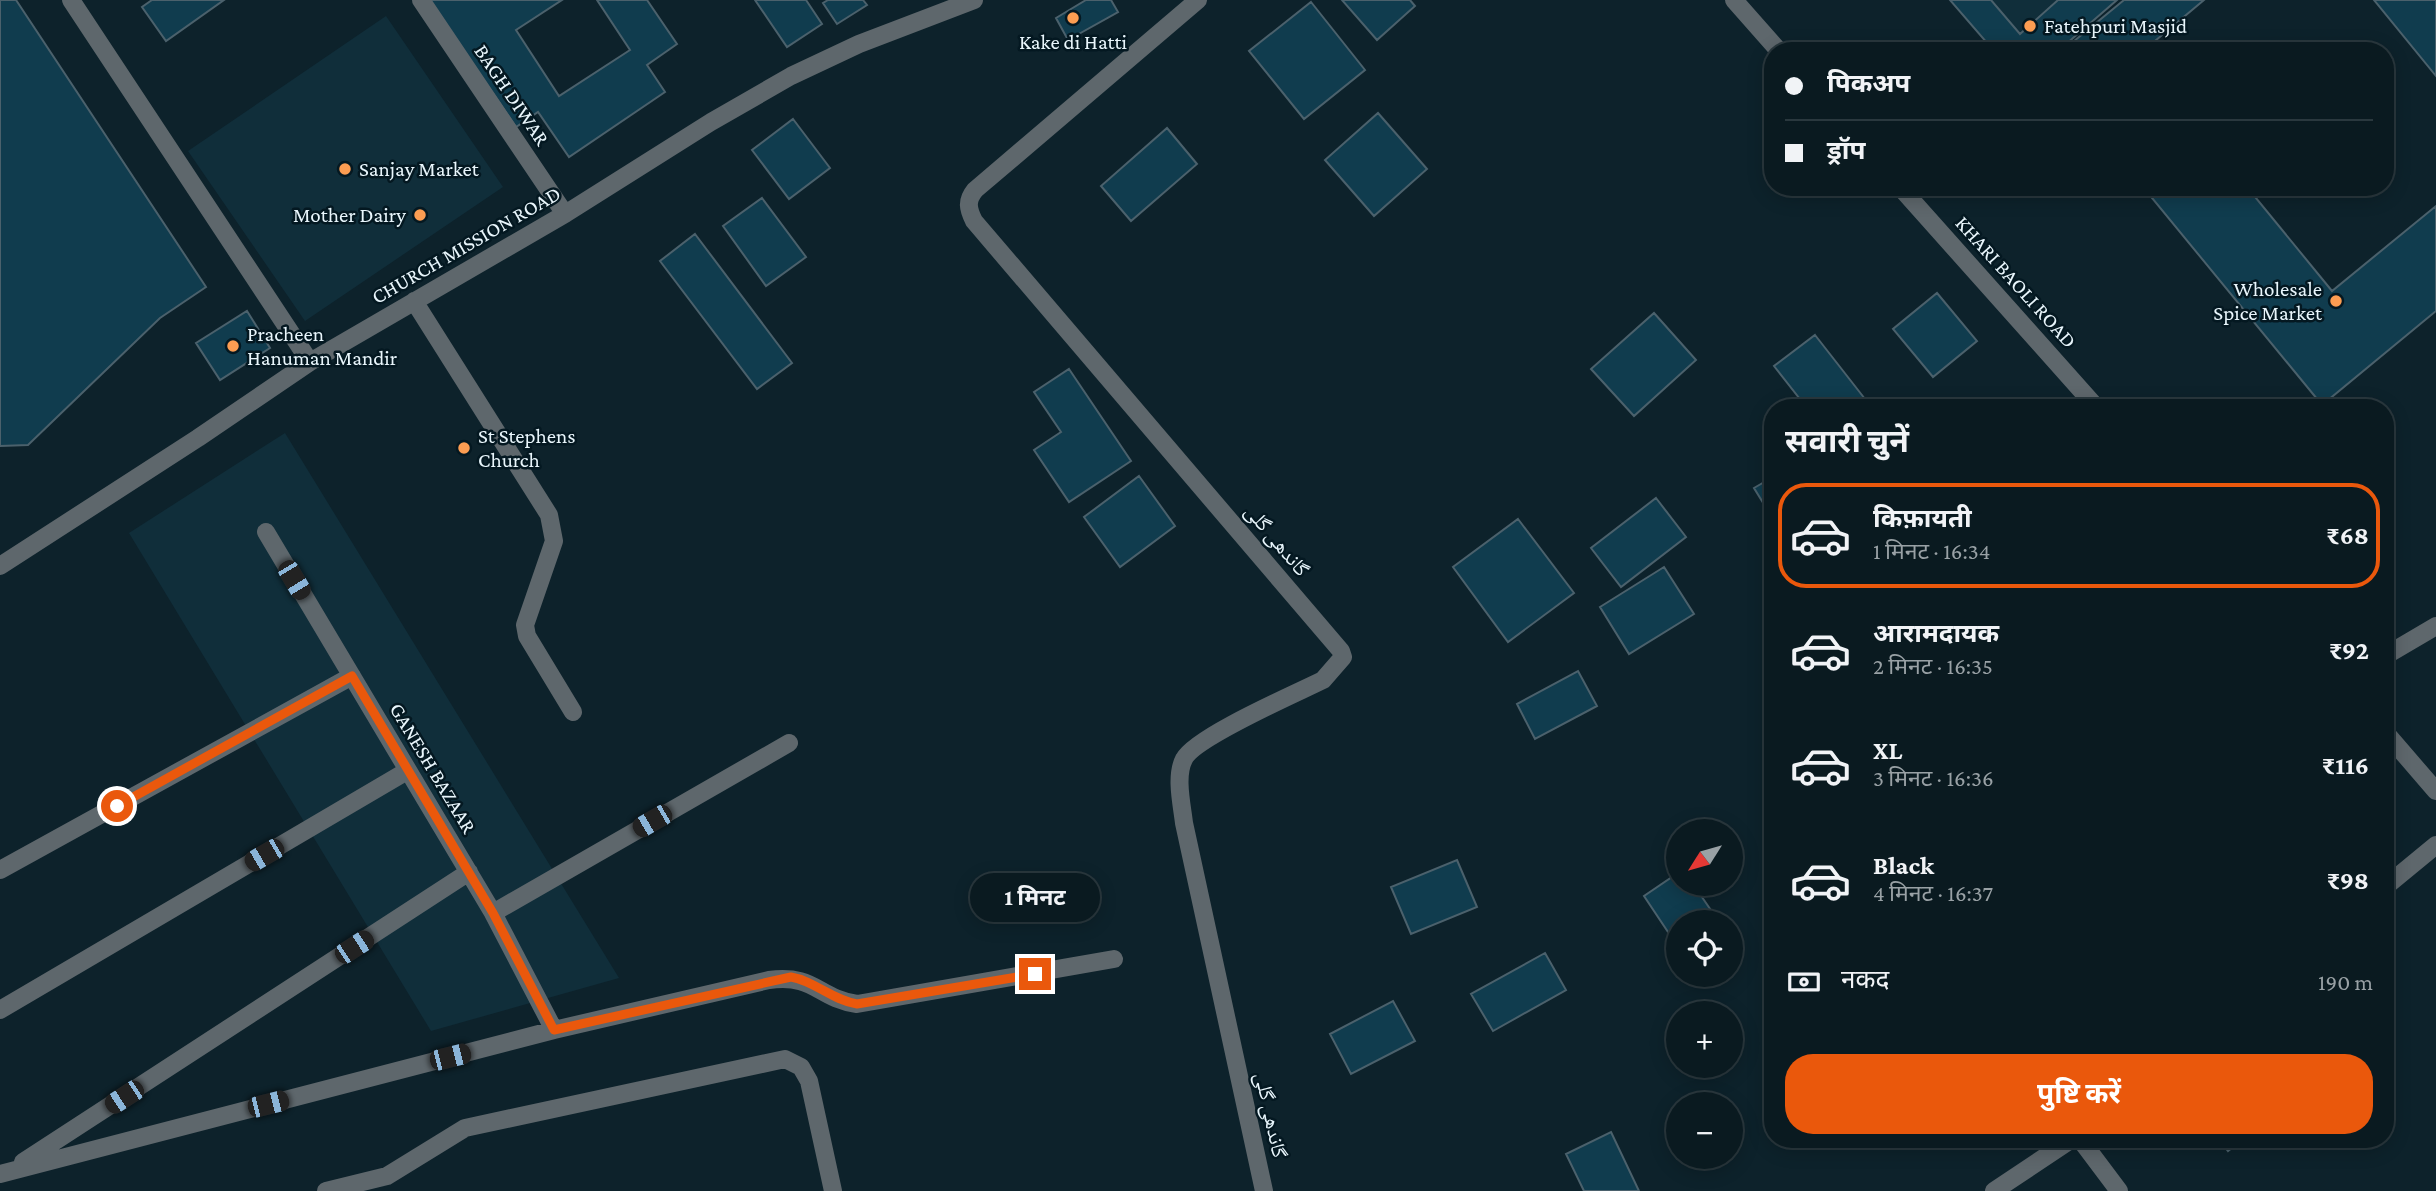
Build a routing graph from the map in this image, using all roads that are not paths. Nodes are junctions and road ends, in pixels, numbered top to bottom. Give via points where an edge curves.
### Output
1 (71, 0) edge
2 (421, 0) edge
3 (974, 0) edge
4 (1198, 0) edge
5 (1734, 0) edge
6 (1771, 42) edge
7 (1908, 196) edge
8 (565, 214) junction
9 (414, 301) junction
10 (310, 362) junction
11 (2089, 399) edge
12 (266, 532) dead end
13 (0, 566) edge
14 (2436, 626) edge
15 (2394, 651) edge
16 (352, 676) junction
17 (573, 712) dead end
18 (789, 743) dead end
19 (2394, 743) edge
20 (407, 771) junction
21 (2436, 791) edge
22 (2436, 845) edge
23 (0, 870) edge
24 (469, 872) junction
25 (2394, 880) edge
26 (493, 913) junction
27 (1114, 959) dead end
28 (0, 1010) edge
29 (554, 1030) junction
30 (2059, 1148) edge
31 (2087, 1148) edge
32 (4, 1173) edge
33 (326, 1191) edge
34 (833, 1191) edge
35 (1264, 1191) edge
36 (1994, 1191) edge
37 (2119, 1191) edge

1 - 10 street
2 - 8 street, BAGH DIWAR
3 - 8 street, CHURCH MISSION ROAD via 791,76
4 - 35 street, گاندھی گلی via 975,190 969,210 1343,657 1324,680 1201,743 1183,760 1184,823
5 - 6 street
7 - 11 street, KHARI BAOLI ROAD
8 - 9 street, CHURCH MISSION ROAD
9 - 10 street, CHURCH MISSION ROAD
9 - 17 street via 549,515 554,541 526,625 527,636
10 - 13 street, CHURCH MISSION ROAD
12 - 16 street, GANESH BAZAAR
14 - 15 street
16 - 20 street, GANESH BAZAAR
16 - 23 street
18 - 26 street
19 - 21 street
20 - 24 street, GANESH BAZAAR
20 - 28 street
22 - 25 street
24 - 26 street, GANESH BAZAAR
24 - 32 street
26 - 29 street, GANESH BAZAAR
27 - 29 street via 857,1004 791,977
29 - 32 street
30 - 36 street
31 - 37 street
33 - 34 street via 387,1176 465,1128 785,1059 801,1068 809,1081

